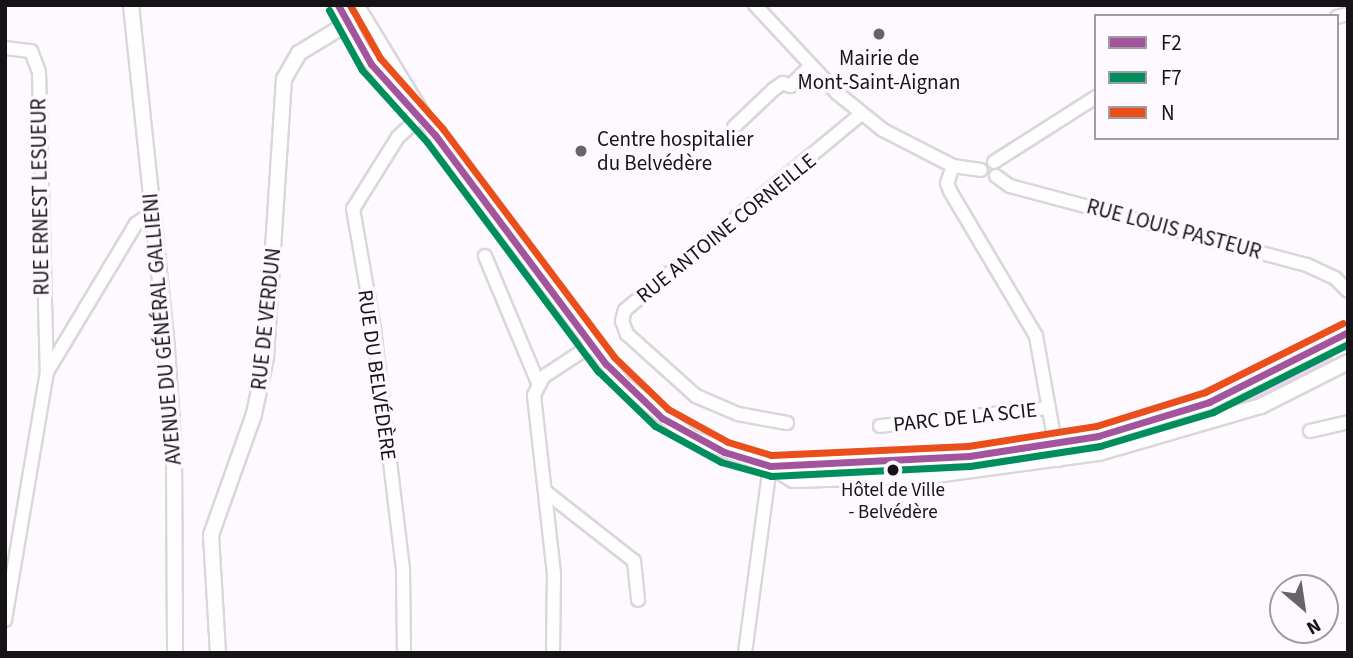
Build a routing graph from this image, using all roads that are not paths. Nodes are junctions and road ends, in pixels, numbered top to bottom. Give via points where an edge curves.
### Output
1 (131, 5) edge
2 (338, 5) edge
3 (755, 5) edge
4 (358, 11) edge
5 (347, 24) junction
6 (5, 48) edge
7 (811, 66) junction
8 (1094, 98) edge
9 (861, 114) junction
10 (417, 120) junction
11 (734, 127) dead end
12 (435, 135) junction
13 (994, 162) junction
14 (953, 166) junction
15 (981, 170) junction
16 (996, 176) junction
17 (152, 213) junction
18 (485, 256) dead end
19 (1348, 290) edge
20 (1348, 332) edge
21 (590, 346) junction
22 (1348, 362) edge
23 (47, 372) junction
24 (538, 383) junction
25 (1049, 408) junction
26 (1348, 422) edge
27 (787, 424) dead end
28 (880, 426) dead end
29 (1310, 431) dead end
30 (1055, 444) junction
31 (1058, 460) junction
32 (770, 466) junction
33 (546, 492) junction
34 (638, 600) dead end
35 (5, 620) edge
36 (176, 653) edge
37 (218, 653) edge
38 (404, 653) edge
39 (553, 653) edge
40 (745, 653) edge

1 - 17 street, AVENUE DU GÉNÉRAL GALLIENI
2 - 5 street
3 - 7 street
4 - 5 street, RUE DE VERDUN
4 - 12 street
5 - 10 street
5 - 37 street, RUE DE VERDUN via 299,52 284,79 266,357 254,414 211,535
6 - 23 street, RUE ERNEST LESUEUR via 31,51 39,72
7 - 9 street
7 - 11 street via 790,86 783,83 774,89
8 - 13 street
9 - 14 street via 897,139
9 - 27 street, RUE ANTOINE CORNEILLE via 625,310 622,321 627,334 654,362 696,396 738,414
10 - 12 street
10 - 38 street, RUE DU BELVÉDÈRE via 398,137 353,209 374,329 403,569
12 - 21 street
13 - 15 street via 985,162
13 - 16 street
14 - 15 street
14 - 25 street via 947,183 950,191 1036,336
15 - 16 street, RUE LOUIS PASTEUR via 985,177
16 - 19 street, RUE LOUIS PASTEUR via 1010,186 1307,265
17 - 23 street via 136,224
17 - 36 street, AVENUE DU GÉNÉRAL GALLIENI via 174,452
18 - 24 street
20 - 30 street via 1181,414
21 - 24 street
21 - 32 street via 622,383 662,418 708,445
22 - 31 street via 1285,396 1224,419
23 - 35 street
24 - 33 street via 534,405
25 - 28 street, PARC DE LA SCIE
25 - 30 street
26 - 29 street
30 - 31 street
30 - 32 street via 969,456
31 - 32 street via 929,476 809,480 793,480
32 - 40 street
33 - 34 street via 634,561
33 - 39 street via 554,574

